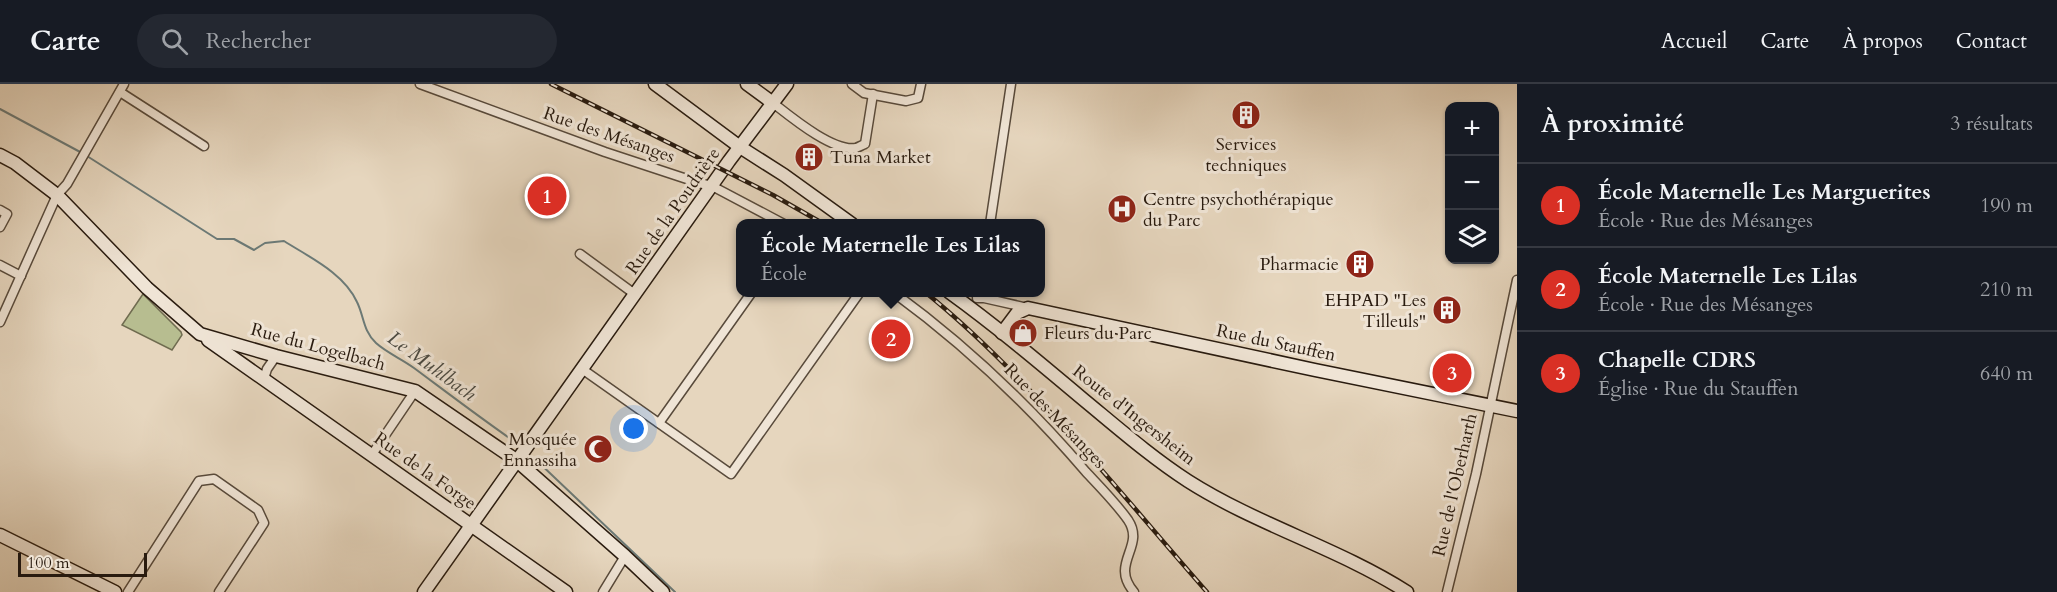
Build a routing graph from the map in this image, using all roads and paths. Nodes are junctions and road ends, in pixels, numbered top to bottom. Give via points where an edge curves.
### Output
1 (420, 84) edge
2 (655, 84) edge
3 (747, 84) edge
4 (787, 84) edge
5 (852, 84) edge
6 (921, 84) edge
7 (1011, 84) edge
8 (122, 88) edge
9 (873, 94) junction
10 (773, 103) junction
11 (204, 146) dead end
12 (740, 147) junction
13 (0, 155) edge
14 (712, 186) junction
15 (57, 195) junction
16 (0, 210) edge
17 (775, 219) edge
18 (845, 219) edge
19 (991, 219) edge
20 (0, 227) edge
21 (580, 254) dead end
22 (0, 265) edge
23 (21, 276) junction
24 (1517, 280) edge
25 (636, 295) junction
26 (748, 297) edge
27 (856, 297) edge
28 (899, 297) edge
29 (976, 299) edge
30 (1028, 308) junction
31 (0, 321) edge
32 (1002, 333) junction
33 (200, 334) junction
34 (276, 356) junction
35 (582, 369) junction
36 (264, 379) junction
37 (415, 391) junction
38 (1490, 405) junction
39 (1517, 411) edge
40 (659, 423) junction
41 (371, 456) junction
42 (516, 460) junction
43 (471, 525) junction
44 (0, 535) edge
45 (626, 556) junction
46 (115, 592) edge
47 (128, 592) edge
48 (219, 592) edge
49 (424, 592) edge
50 (566, 592) edge
51 (603, 592) edge
52 (663, 592) edge
53 (1134, 592) edge
54 (1407, 592) edge
55 (1447, 592) edge

1 - 14 street, Rue des Mésanges via 614,155
2 - 12 street
3 - 10 street
4 - 10 street, Rue de la Poudrière
5 - 9 street
6 - 9 street via 918,98 906,101
7 - 19 street
8 - 11 street
8 - 15 street
9 - 10 street via 865,144 855,148 839,146
10 - 12 street, Rue de la Poudrière
12 - 14 street, Rue de la Poudrière
12 - 18 street
13 - 15 street, Rue du Logelbach
14 - 17 street, Rue des Mésanges
14 - 25 street, Rue de la Poudrière
15 - 23 street
15 - 33 street, Rue du Logelbach via 147,288
16 - 20 street via 7,214
21 - 25 street, Rue de la Poudrière
22 - 23 street
23 - 31 street
24 - 38 street, Rue de l'Oberharth
25 - 35 street, Rue de la Poudrière
26 - 40 street
27 - 40 street via 731,474
28 - 53 street, Rue des Mésanges via 1011,393 1126,518 1133,533 1125,578
29 - 30 street, Rue du Stauffen
29 - 32 street, Route d'Ingersheim
30 - 32 street via 1017,313
30 - 38 street, Rue du Stauffen
32 - 54 street, Route d'Ingersheim via 1142,448 1190,482
33 - 34 street, Rue du Logelbach
33 - 36 street, Rue de la Forge
34 - 36 street
34 - 37 street, Rue du Logelbach
35 - 40 street
35 - 42 street, Rue de la Poudrière
36 - 41 street, Rue de la Forge
37 - 41 street
37 - 42 street, Rue du Logelbach
38 - 39 street, Rue du Stauffen
38 - 55 street, Rue de l'Oberharth
41 - 43 street, Rue de la Forge
42 - 43 street, Rue de la Poudrière
42 - 45 street, Rue du Logelbach
43 - 49 street, Rue de la Poudrière
43 - 50 street, Rue de la Forge
44 - 46 street
45 - 51 street
45 - 52 street, Rue du Logelbach
47 - 48 street via 199,481 214,479 258,510 264,523

